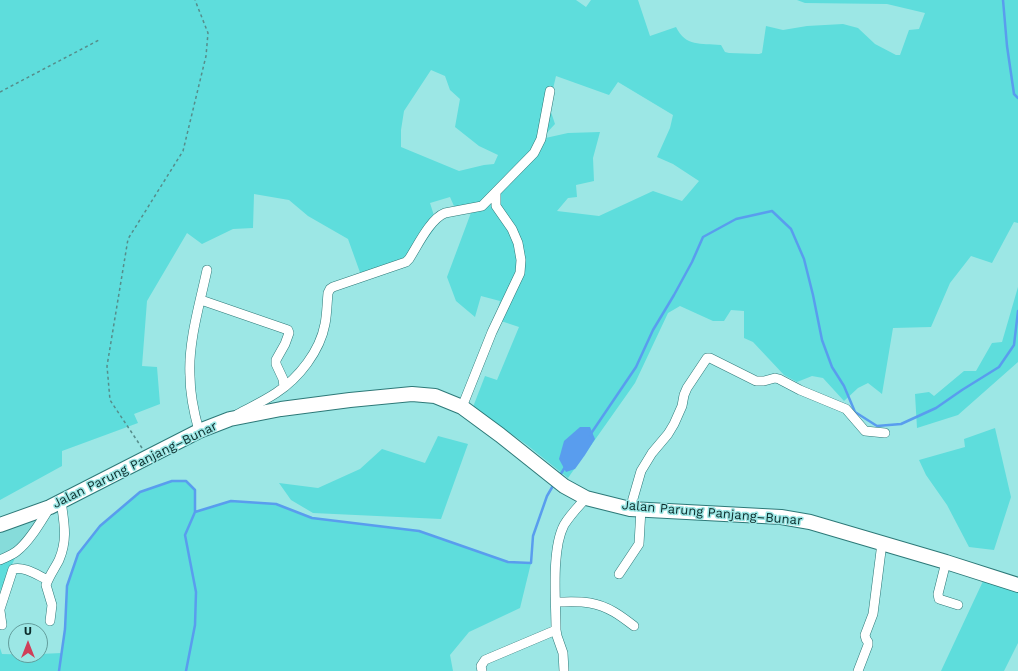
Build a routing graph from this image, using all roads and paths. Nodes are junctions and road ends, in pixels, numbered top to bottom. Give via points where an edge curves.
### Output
1 (195, 0) edge
2 (99, 40) dead end
3 (550, 90) dead end
4 (0, 92) edge
5 (496, 193) junction
6 (207, 270) dead end
7 (201, 300) junction
8 (284, 387) junction
9 (462, 407) junction
10 (230, 418) junction
11 (199, 431) junction
12 (885, 433) dead end
13 (147, 456) junction
14 (586, 498) junction
15 (55, 504) junction
16 (636, 509) junction
17 (0, 525) edge
18 (882, 543) junction
19 (0, 560) edge
20 (946, 562) junction
21 (619, 574) dead end
22 (48, 580) junction
23 (1018, 585) edge
24 (556, 602) junction
25 (958, 605) dead end
26 (0, 610) edge
27 (50, 621) dead end
28 (2, 624) dead end
29 (634, 626) dead end
30 (556, 630) junction
31 (482, 671) edge
32 (564, 671) edge
33 (858, 671) edge

1 - 13 path via 208,33 206,56 183,151 128,239 107,366 110,400
2 - 4 path
3 - 5 street via 541,139 534,153
5 - 8 street via 482,206 439,216 406,262 330,289 326,323 317,347 302,370
5 - 9 street via 496,206 518,243 520,273 492,332
6 - 7 street
7 - 8 street via 288,330 285,344 276,360
7 - 11 street via 192,344 190,375 192,405
8 - 10 street
9 - 10 main road, Jalan Parung Panjang–Bunar via 435,396 412,394 281,409
9 - 14 main road, Jalan Parung Panjang–Bunar via 564,486
10 - 11 main road, Jalan Parung Panjang–Bunar
11 - 13 main road, Jalan Parung Panjang–Bunar
12 - 16 street via 865,431 846,409 779,379 756,381 707,358 686,388 674,424 641,471
13 - 15 main road, Jalan Parung Panjang–Bunar
14 - 16 main road, Jalan Parung Panjang–Bunar
14 - 24 street via 564,525 560,535 556,567
15 - 17 main road, Jalan Parung Panjang–Bunar
15 - 19 street via 19,550
15 - 22 street via 66,529 65,543
16 - 18 main road, Jalan Parung Panjang–Bunar via 781,517 810,522
16 - 21 street via 639,544
18 - 20 main road, Jalan Parung Panjang–Bunar
18 - 33 street via 873,614 865,635 868,645
20 - 23 main road, Jalan Parung Panjang–Bunar
20 - 25 street via 939,599
22 - 26 street via 26,570 13,570
22 - 27 street via 46,590 52,605
24 - 29 street via 590,603 605,607
24 - 30 street
26 - 28 street
30 - 31 street via 485,660 481,666
30 - 32 street via 564,653

